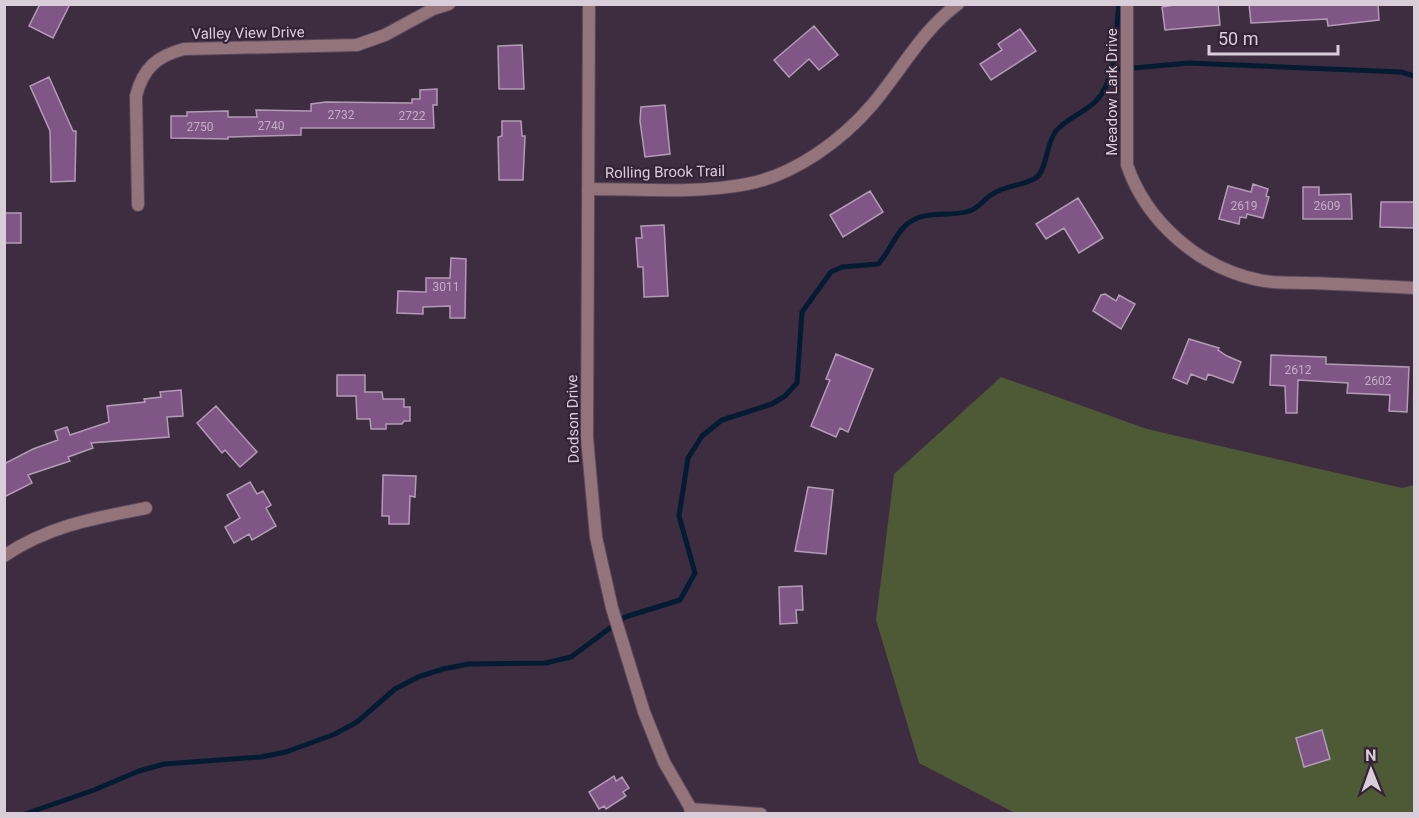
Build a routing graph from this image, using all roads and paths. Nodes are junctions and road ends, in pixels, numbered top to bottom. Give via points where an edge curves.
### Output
1 (449, 4) edge
2 (589, 4) edge
3 (958, 4) edge
4 (1127, 4) edge
5 (588, 189) junction
6 (138, 205) dead end
7 (1414, 288) edge
8 (146, 508) dead end
9 (4, 556) edge
10 (692, 811) edge
11 (761, 813) edge

1 - 6 street, Valley View Drive via 357,45 184,49 165,54 150,64 136,96
2 - 5 street, Dodson Drive
3 - 5 street, Rolling Brook Trail via 926,33 873,104 816,155 748,184 694,189
4 - 7 street, Meadow Lark Drive via 1127,165 1149,209 1184,246 1220,268 1260,280
5 - 10 street, Dodson Drive via 587,438 596,537 612,609 644,712 664,762
8 - 9 street via 72,523 27,541
10 - 11 street

